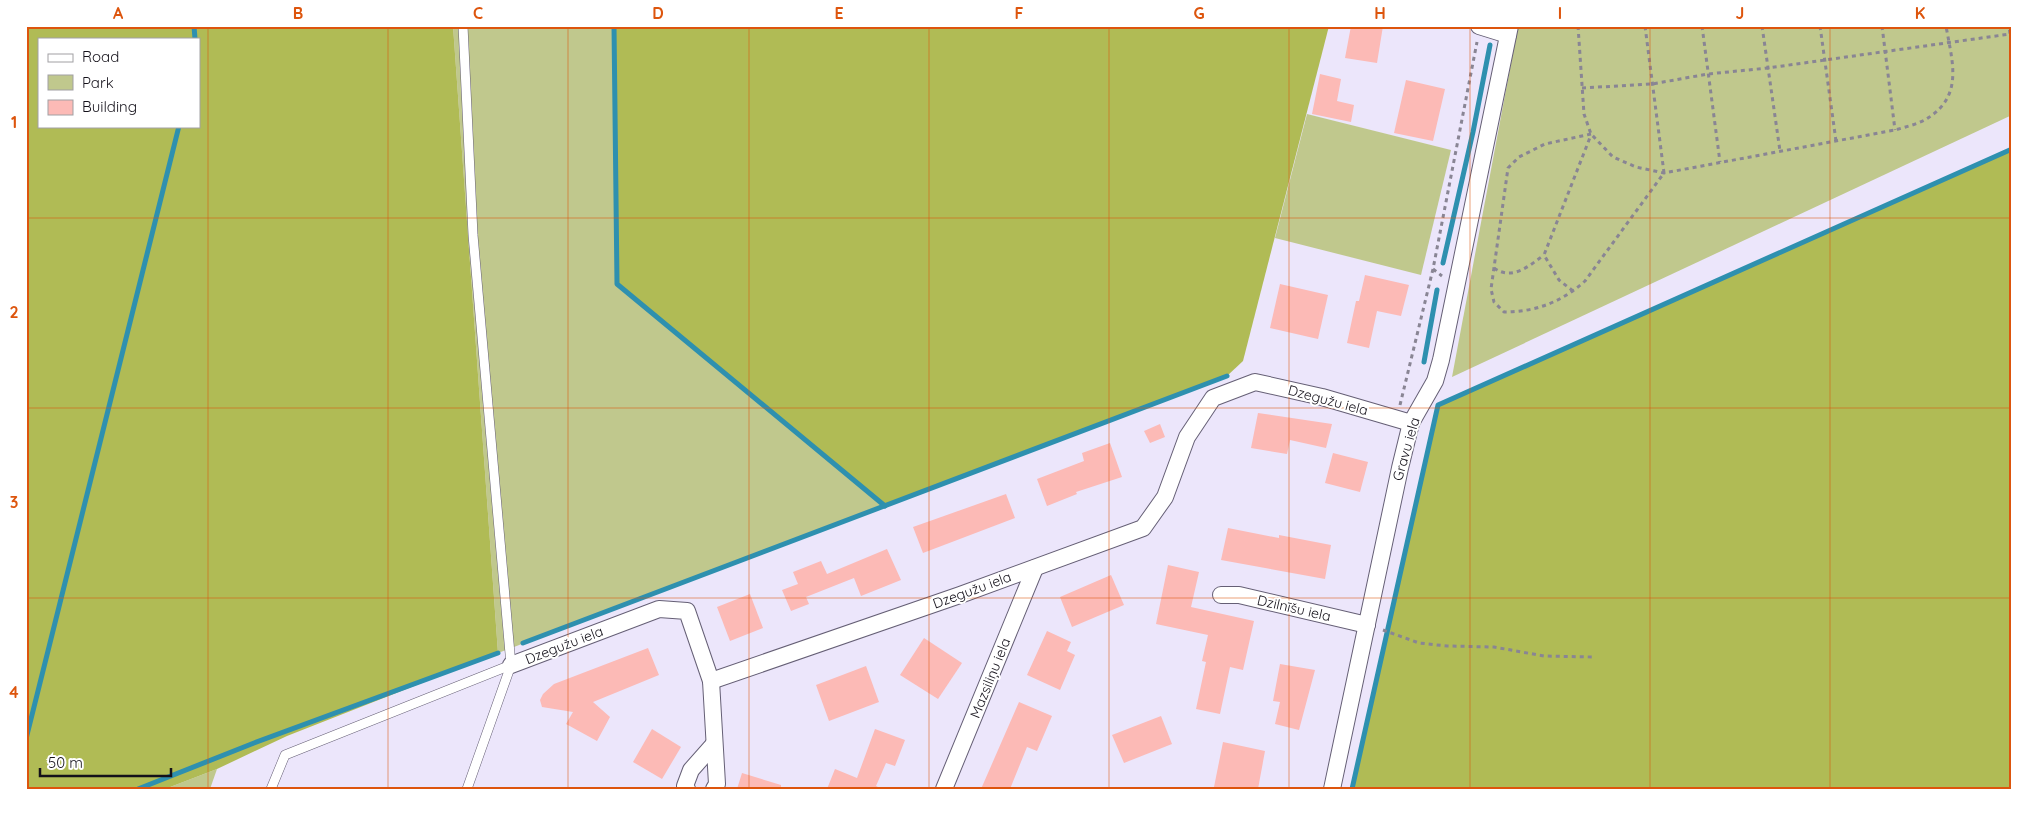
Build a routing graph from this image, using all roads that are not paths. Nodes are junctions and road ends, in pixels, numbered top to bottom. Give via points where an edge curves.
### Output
1 (462, 26) edge
2 (1480, 26) edge
3 (1509, 31) edge
4 (1411, 422) junction
5 (1035, 568) junction
6 (1221, 595) dead end
7 (1367, 625) junction
8 (511, 665) junction
9 (711, 681) junction
10 (714, 744) junction
11 (271, 789) edge
12 (467, 789) edge
13 (687, 789) edge
14 (714, 789) edge
15 (944, 789) edge
16 (1332, 789) edge

1 - 8 lane via 474,235
2 - 3 street
3 - 4 street, Gravu iela via 1441,360 1435,381
4 - 5 street, Dzegužu iela via 1255,382 1213,398 1187,437 1165,497 1143,528
4 - 7 street, Gravu iela
5 - 9 street, Dzegužu iela
5 - 15 street, Mazsiliņu iela
6 - 7 street, Dzilnīšu iela via 1239,595
7 - 16 street, Gravu iela
8 - 9 street, Dzegužu iela via 659,609 688,611
8 - 11 lane via 285,755
8 - 12 lane
9 - 10 street
10 - 13 street via 691,770 685,786
10 - 14 street via 717,784

